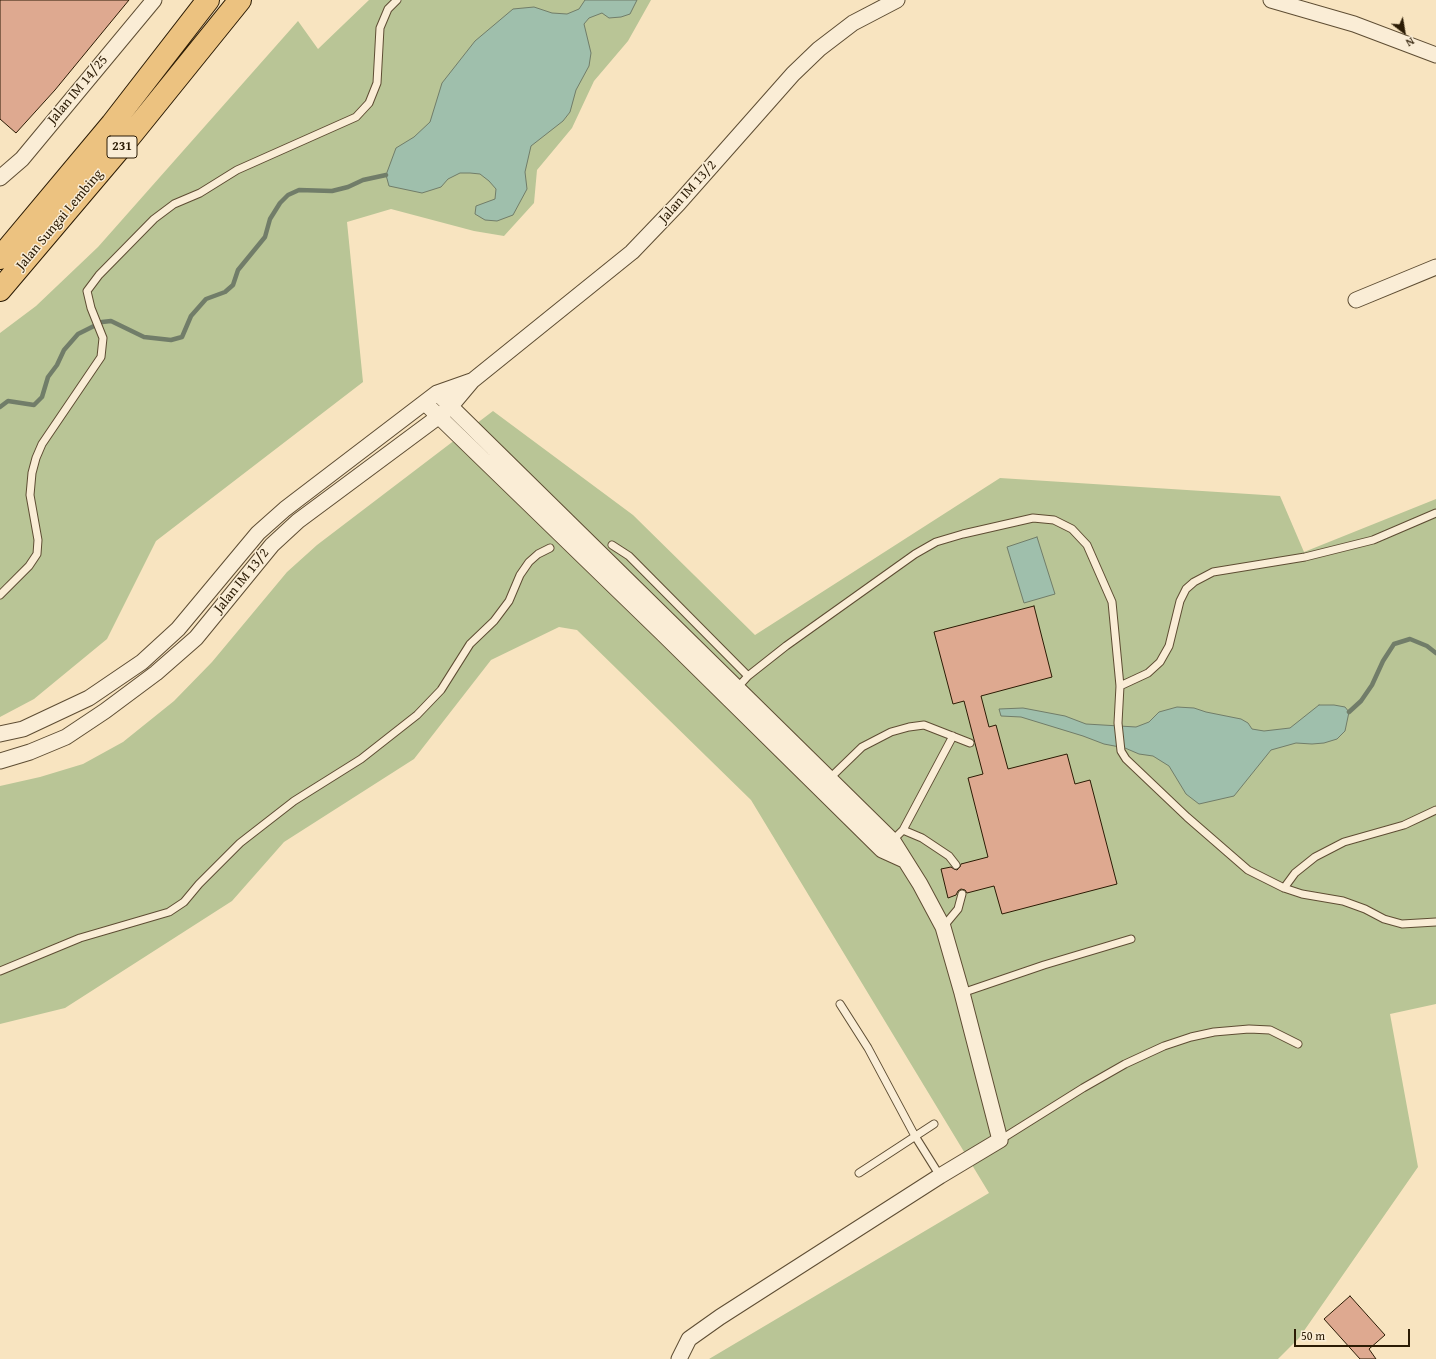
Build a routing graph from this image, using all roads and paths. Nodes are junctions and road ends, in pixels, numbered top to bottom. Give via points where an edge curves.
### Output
1 (154, 0) edge
2 (208, 0) edge
3 (240, 0) edge
4 (397, 0) edge
5 (897, 0) edge
6 (1271, 0) edge
7 (1436, 55) edge
8 (0, 178) edge
9 (0, 258) edge
10 (1436, 267) edge
11 (0, 290) edge
12 (1356, 300) dead end
13 (472, 381) junction
14 (437, 393) junction
15 (425, 404) junction
16 (451, 406) junction
17 (438, 417) junction
18 (1436, 513) edge
19 (612, 545) dead end
20 (550, 548) dead end
21 (0, 595) edge
22 (674, 624) junction
23 (663, 634) junction
24 (748, 676) junction
25 (1120, 686) junction
26 (738, 687) junction
27 (759, 719) junction
28 (0, 734) edge
29 (953, 736) junction
30 (970, 742) dead end
31 (0, 761) edge
32 (824, 783) junction
33 (1436, 810) edge
34 (892, 840) junction
35 (956, 865) dead end
36 (1284, 888) junction
37 (962, 894) dead end
38 (1436, 922) edge
39 (943, 927) junction
40 (1130, 939) dead end
41 (0, 970) edge
42 (962, 993) junction
43 (840, 1004) dead end
44 (1298, 1044) dead end
45 (934, 1124) dead end
46 (915, 1136) junction
47 (1000, 1140) junction
48 (859, 1173) dead end
49 (940, 1176) junction
50 (679, 1359) edge

1 - 8 street, Jalan IM 14/25 via 22,159
2 - 9 main road, Jalan Sungai Lembing / 231 via 112,124
3 - 11 main road, Jalan Sungai Lembing / 231 via 127,140
4 - 21 lane via 388,9 380,28 377,83 369,103 356,117 237,170 200,193 174,204 154,219 99,275 87,292 103,338 101,357 54,424 36,458 30,495 38,540 37,554 29,566
5 - 13 street, Jalan IM 13/2 via 853,23 819,49 793,74 632,252
6 - 7 street via 1354,24
10 - 12 street
13 - 14 street, Jalan IM 13/2
13 - 16 street, Jalan IM 13/2
14 - 15 street, Jalan IM 13/2
14 - 16 street
15 - 17 street
15 - 28 street, Jalan IM 13/2 via 284,509 258,533 178,629 142,662 89,698 23,729
16 - 17 street, Jalan IM 13/2
16 - 22 street
17 - 23 street
17 - 31 street, Jalan IM 13/2 via 298,521 272,544 196,638 156,673 66,737
18 - 25 lane via 1373,540 1305,557 1213,572 1194,582 1186,589 1180,601 1169,646 1160,662 1148,673
19 - 24 lane via 629,556
20 - 41 lane via 529,562 520,575 509,601 494,621 470,644 441,690 417,715 361,759 294,801 240,843 184,902 169,912 80,938
22 - 23 street
22 - 26 street
23 - 27 street
24 - 25 lane via 915,554 936,542 1033,518 1054,520 1072,529 1087,545 1112,602
24 - 26 lane
25 - 36 lane via 1118,723 1121,751 1126,759 1248,870
26 - 27 street
27 - 32 street
29 - 30 lane
29 - 32 lane via 924,725 890,732 862,748
29 - 34 lane
32 - 34 street
33 - 36 lane via 1404,825 1344,842 1315,857 1295,872
34 - 35 lane via 922,838 949,856
34 - 39 street
36 - 38 lane via 1343,901 1402,924
37 - 39 lane via 958,909
39 - 42 street
40 - 42 lane
42 - 47 street
43 - 46 lane via 868,1048
44 - 47 lane via 1270,1030 1214,1032 1191,1037 1125,1064
45 - 46 lane
46 - 48 lane
46 - 49 lane
47 - 49 street
49 - 50 street via 720,1317 689,1339

